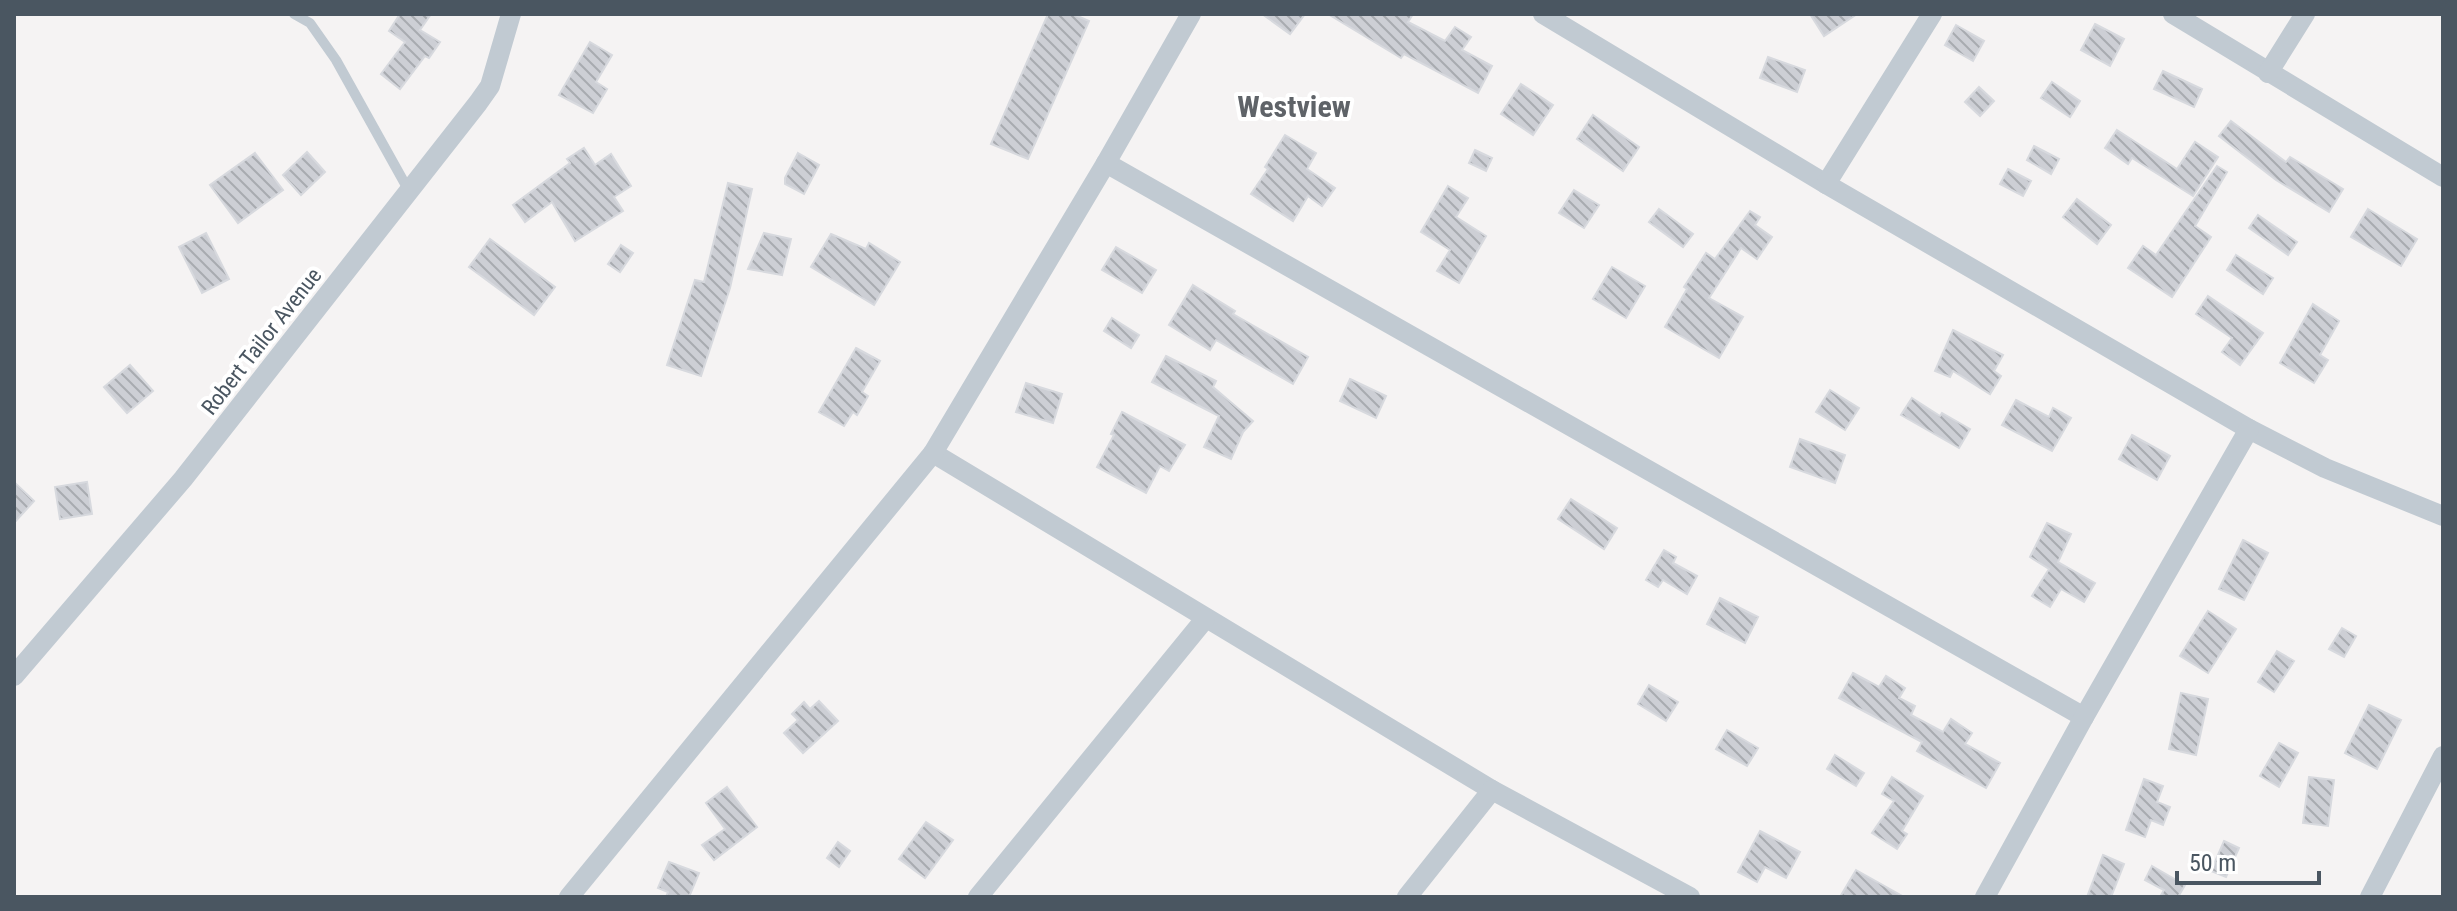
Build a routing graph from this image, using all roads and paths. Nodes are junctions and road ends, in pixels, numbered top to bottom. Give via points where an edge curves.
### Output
1 (294, 14) edge
2 (511, 14) edge
3 (1191, 14) edge
4 (1932, 14) edge
5 (2173, 14) edge
6 (2305, 14) edge
7 (1551, 16) edge
8 (2268, 73) junction
9 (1106, 163) junction
10 (2443, 177) edge
11 (1826, 184) junction
12 (409, 191) junction
13 (2249, 429) junction
14 (933, 453) junction
15 (2443, 516) edge
16 (1205, 619) junction
17 (14, 676) edge
18 (2084, 717) junction
19 (2443, 756) edge
20 (1492, 790) junction
21 (569, 897) edge
22 (978, 897) edge
23 (1407, 897) edge
24 (1690, 897) edge
25 (1985, 897) edge
26 (2370, 897) edge

1 - 12 lane via 310,23 336,60
2 - 12 street, Robert Tailor Avenue via 490,86
3 - 9 street
4 - 11 street
5 - 8 street
6 - 8 street
7 - 11 street
8 - 10 street
9 - 14 street
9 - 18 street
11 - 13 street
12 - 17 street, Robert Tailor Avenue via 183,479
13 - 15 street via 2325,468
13 - 18 street
14 - 16 street
14 - 21 street
16 - 20 street
16 - 22 street
18 - 25 street
19 - 26 street
20 - 23 street
20 - 24 street

